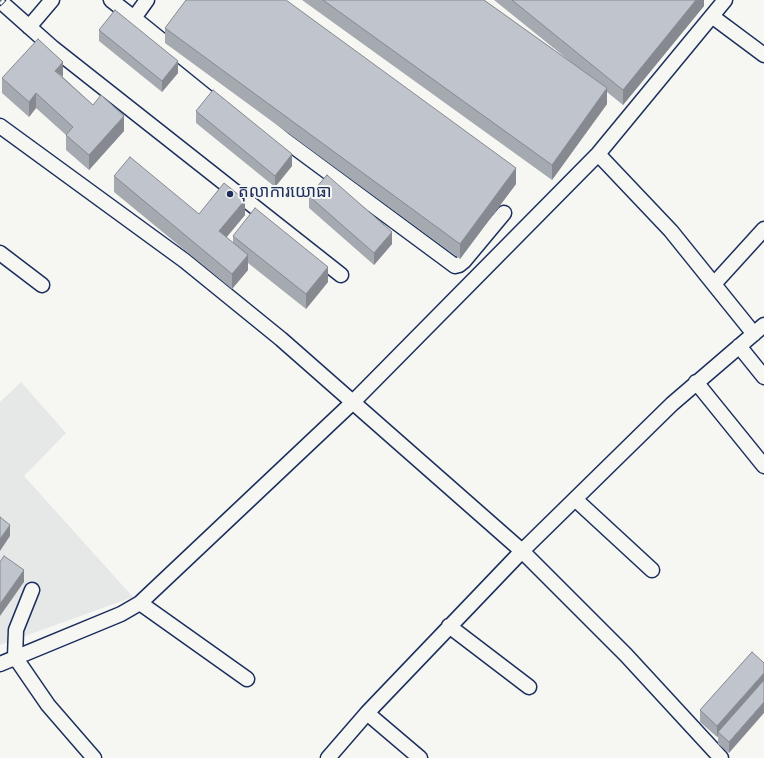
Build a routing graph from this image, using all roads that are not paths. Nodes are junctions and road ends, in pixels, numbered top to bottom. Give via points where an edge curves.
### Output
1 (52, 0) edge
2 (111, 0) edge
3 (147, 0) edge
4 (725, 0) edge
5 (3, 8) edge
6 (713, 17) junction
7 (134, 18) junction
8 (30, 27) junction
9 (764, 55) edge
10 (0, 126) edge
11 (598, 154) junction
12 (504, 213) dead end
13 (764, 229) edge
14 (0, 252) edge
15 (464, 261) junction
16 (341, 275) dead end
17 (478, 275) junction
18 (714, 284) junction
19 (42, 285) dead end
20 (759, 329) edge
21 (739, 346) junction
22 (764, 377) edge
23 (696, 382) junction
24 (352, 402) junction
25 (764, 466) edge
26 (575, 499) junction
27 (522, 551) junction
28 (652, 570) dead end
29 (32, 590) dead end
30 (140, 603) junction
31 (449, 626) junction
32 (15, 657) junction
33 (0, 664) edge
34 (247, 680) dead end
35 (529, 687) dead end
36 (367, 713) junction
37 (94, 758) edge
38 (328, 758) edge
39 (420, 758) edge
40 (721, 758) edge

1 - 8 street
2 - 7 street
3 - 7 street
4 - 6 street
5 - 8 street
6 - 9 street
6 - 11 street
7 - 15 street via 286,141 455,266
8 - 16 street via 53,48
10 - 24 street via 185,261 281,339
11 - 17 street
11 - 18 street via 670,231
12 - 15 street
13 - 18 street
14 - 19 street
15 - 17 street
17 - 24 street
18 - 20 street
20 - 21 street
21 - 22 street
21 - 23 street
23 - 25 street
23 - 26 street
24 - 27 street
24 - 30 street
26 - 27 street
26 - 28 street
27 - 31 street
27 - 40 street via 626,655
29 - 32 street via 16,630
30 - 32 street via 121,614
30 - 34 street
31 - 35 street
31 - 36 street
32 - 33 street
32 - 37 street via 48,705
36 - 38 street
36 - 39 street

